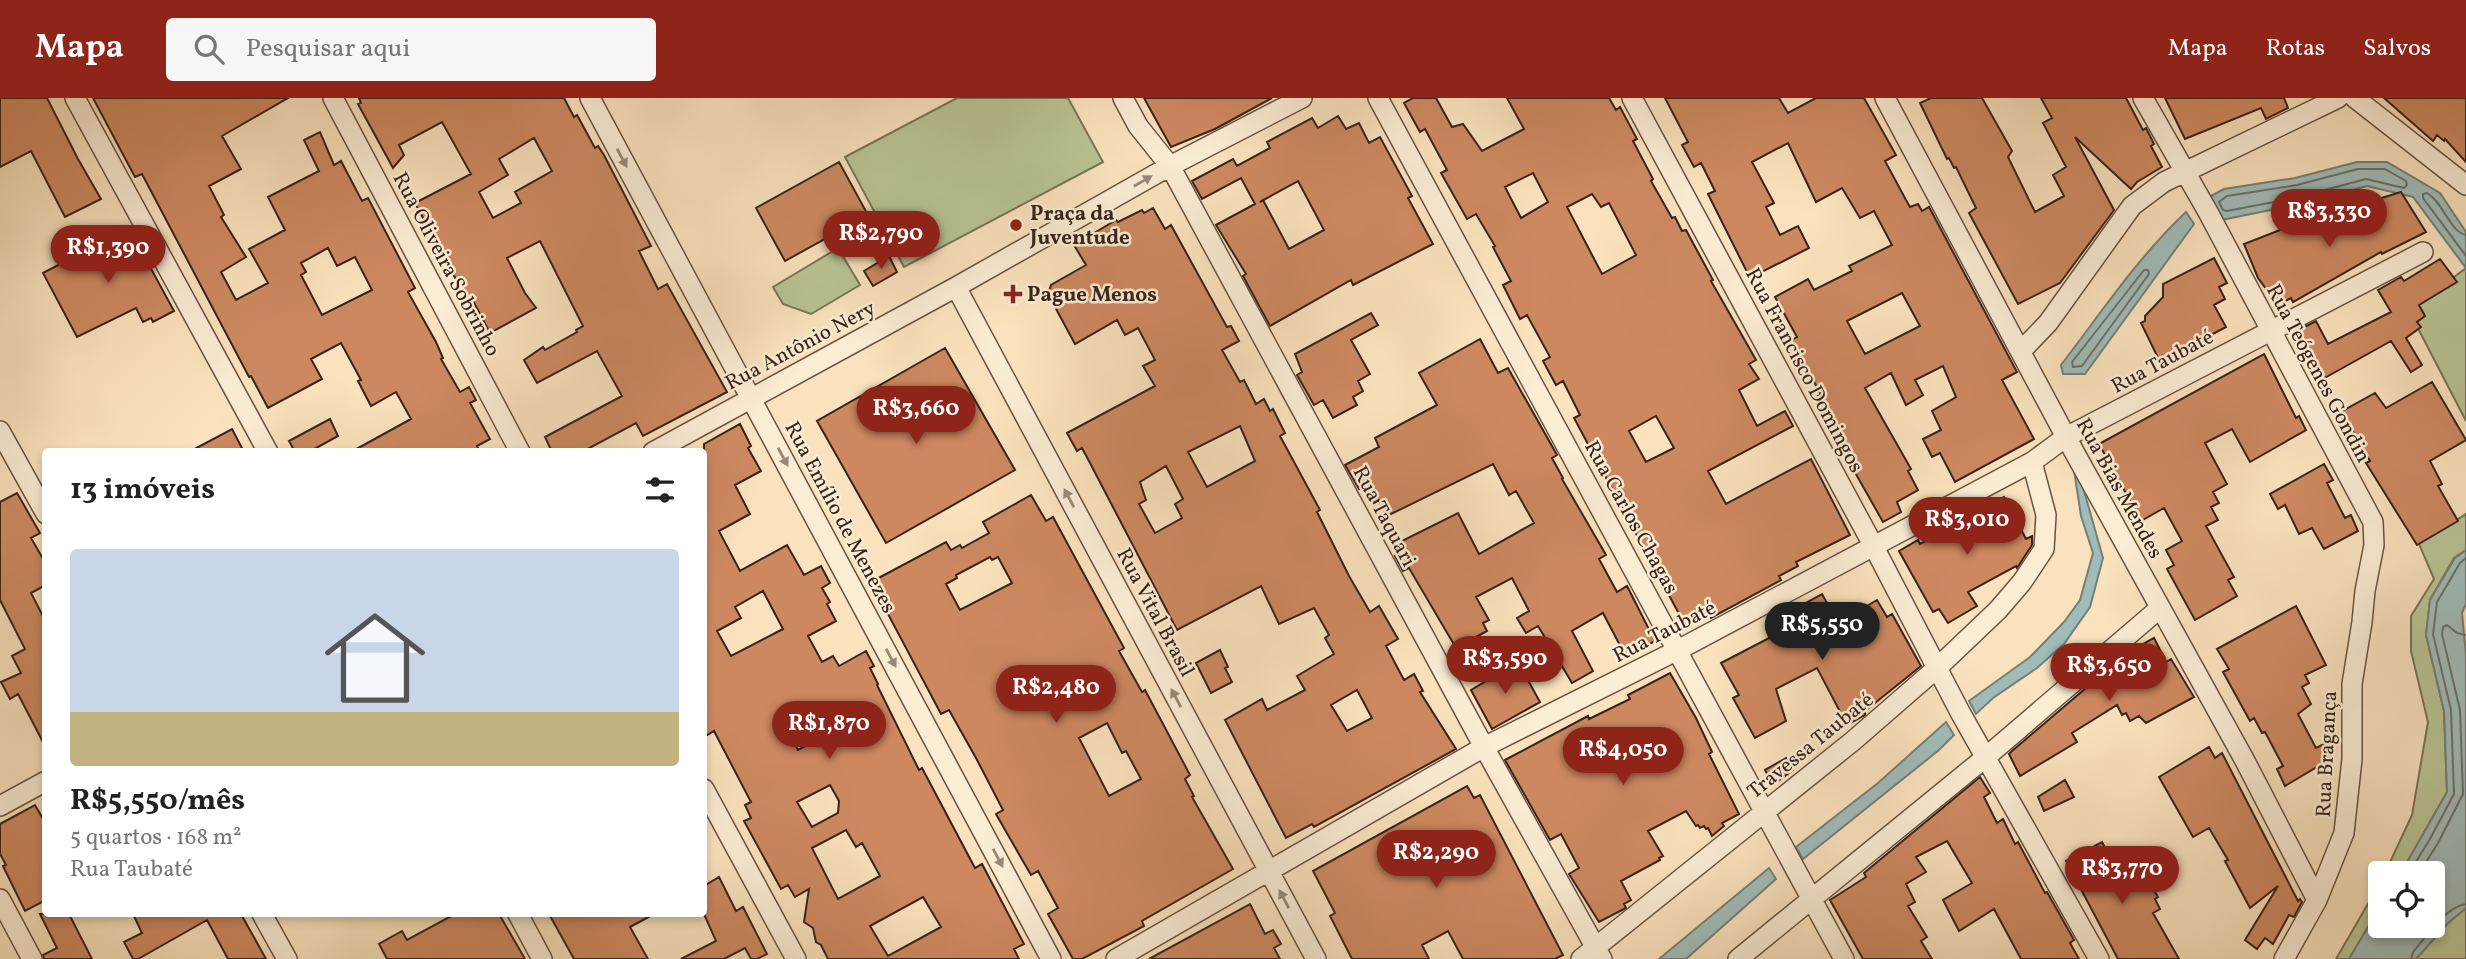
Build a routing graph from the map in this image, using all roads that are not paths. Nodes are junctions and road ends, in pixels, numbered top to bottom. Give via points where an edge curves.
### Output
1 (75, 98) edge
2 (333, 98) edge
3 (590, 98) edge
4 (1123, 98) edge
5 (1302, 98) edge
6 (1378, 98) edge
7 (1632, 98) edge
8 (1885, 98) edge
9 (2143, 98) edge
10 (2337, 98) edge
11 (2355, 98) edge
12 (1170, 166) junction
13 (2183, 172) junction
14 (2466, 186) edge
15 (2423, 252) dead end
16 (956, 287) junction
17 (2269, 330) junction
18 (2021, 351) junction
19 (751, 397) junction
20 (0, 431) edge
21 (2066, 437) junction
22 (266, 448) edge
23 (518, 448) edge
24 (660, 448) edge
25 (2032, 462) junction
26 (42, 507) edge
27 (2373, 522) joint
28 (1873, 545) junction
29 (2160, 608) junction
30 (1678, 650) junction
31 (1937, 668) junction
32 (1484, 747) junction
33 (1986, 757) junction
34 (42, 782) edge
35 (707, 795) edge
36 (0, 806) edge
37 (1764, 812) junction
38 (1269, 871) junction
39 (0, 899) edge
40 (1812, 899) junction
41 (2317, 900) junction
42 (264, 917) edge
43 (520, 917) edge
44 (1593, 955) edge
45 (32, 959) edge
46 (287, 959) edge
47 (542, 959) edge
48 (796, 959) edge
49 (1051, 959) edge
50 (1116, 959) edge
51 (1316, 959) edge
52 (1738, 959) edge
53 (1844, 959) edge
54 (2099, 959) edge
55 (2284, 959) edge

1 - 22 street
2 - 23 street, Rua Oliveira Sobrinho
3 -> 19 street, Rua Emílio de Menezes
4 - 12 street, Rua Taquari via 1138,126
5 - 12 street, Rua Antônio Nery
6 - 30 street, Rua Carlos Chagas
7 - 28 street, Rua Francisco Domingos
8 - 18 street, Rua Bias Mendes
9 - 13 street, Rua Teógenes Gondin
10 - 13 street
11 - 14 street
16 -> 12 street, Rua Antônio Nery
12 - 32 street, Rua Taquari
13 - 17 street, Rua Teógenes Gondin
13 - 18 street via 2132,206 2048,323
15 - 17 street, Rua Taubaté
16 - 19 street, Rua Antônio Nery
38 -> 16 street, Rua Vital Brasil
17 - 21 street, Rua Taubaté
17 - 27 street, Rua Teógenes Gondin
18 - 21 street, Rua Bias Mendes
19 - 24 street, Rua Antônio Nery
19 -> 49 street, Rua Emílio de Menezes
20 - 26 street
21 - 25 street, Rua Taubaté
21 - 29 street, Rua Bias Mendes
25 - 28 street, Rua Taubaté
25 - 31 street, Travessa Taubaté via 2046,515 2044,549 1998,610
27 - 41 street, Rua Bragança via 2374,545 2352,684 2348,808 2344,833
28 - 30 street, Rua Taubaté
28 - 31 street, Rua Francisco Domingos
29 - 33 street
29 - 41 street, Rua Bias Mendes
30 - 32 street, Rua Taubaté
30 - 37 street, Rua Carlos Chagas
31 - 33 street, Rua Francisco Domingos
31 - 37 street, Travessa Taubaté
32 - 38 street, Rua Taubaté
32 - 44 street, Rua Taquari
33 - 40 street
33 - 54 street, Rua Francisco Domingos
34 - 36 street
35 - 48 street
37 - 40 street, Rua Carlos Chagas
37 - 44 street, Travessa Taubaté
38 - 50 street, Rua Taubaté
51 -> 38 street, Rua Vital Brasil
39 - 45 street
40 - 52 street
40 - 53 street, Rua Carlos Chagas
41 - 55 street, Rua Bragança
42 - 46 street
43 - 47 street

